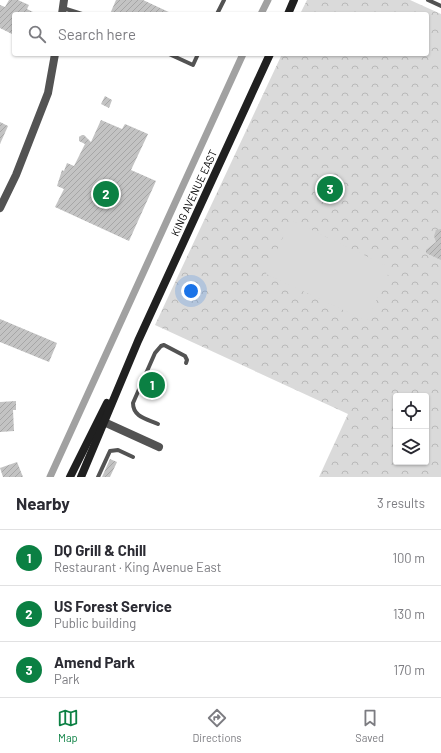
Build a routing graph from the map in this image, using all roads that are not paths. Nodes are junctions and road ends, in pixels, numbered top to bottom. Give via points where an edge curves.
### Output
1 (224, 0) edge
2 (294, 0) edge
3 (428, 0) edge
4 (441, 6) edge
5 (63, 7) edge
6 (77, 12) edge
7 (218, 12) edge
8 (289, 12) edge
9 (55, 56) edge
10 (173, 56) edge
11 (197, 56) edge
12 (269, 56) edge
13 (0, 208) edge
14 (138, 341) junction
15 (186, 363) dead end
16 (104, 422) junction
17 (158, 424) dead end
18 (159, 447) dead end
19 (133, 457) dead end
20 (70, 477) edge
21 (81, 477) edge
22 (98, 477) edge

1 - 7 lane
2 - 8 main road
3 - 4 lane
5 - 6 lane
9 - 13 street via 48,93 16,175
10 - 11 lane via 193,65
12 - 14 main road, KING AVENUE EAST
14 - 16 main road, KING AVENUE EAST
14 - 20 main road, KING AVENUE EAST
15 - 17 lane via 185,356 164,345 155,353 133,408 138,415
16 - 18 street
16 - 21 main road, KING AVENUE EAST
19 - 22 lane via 118,450 110,451

